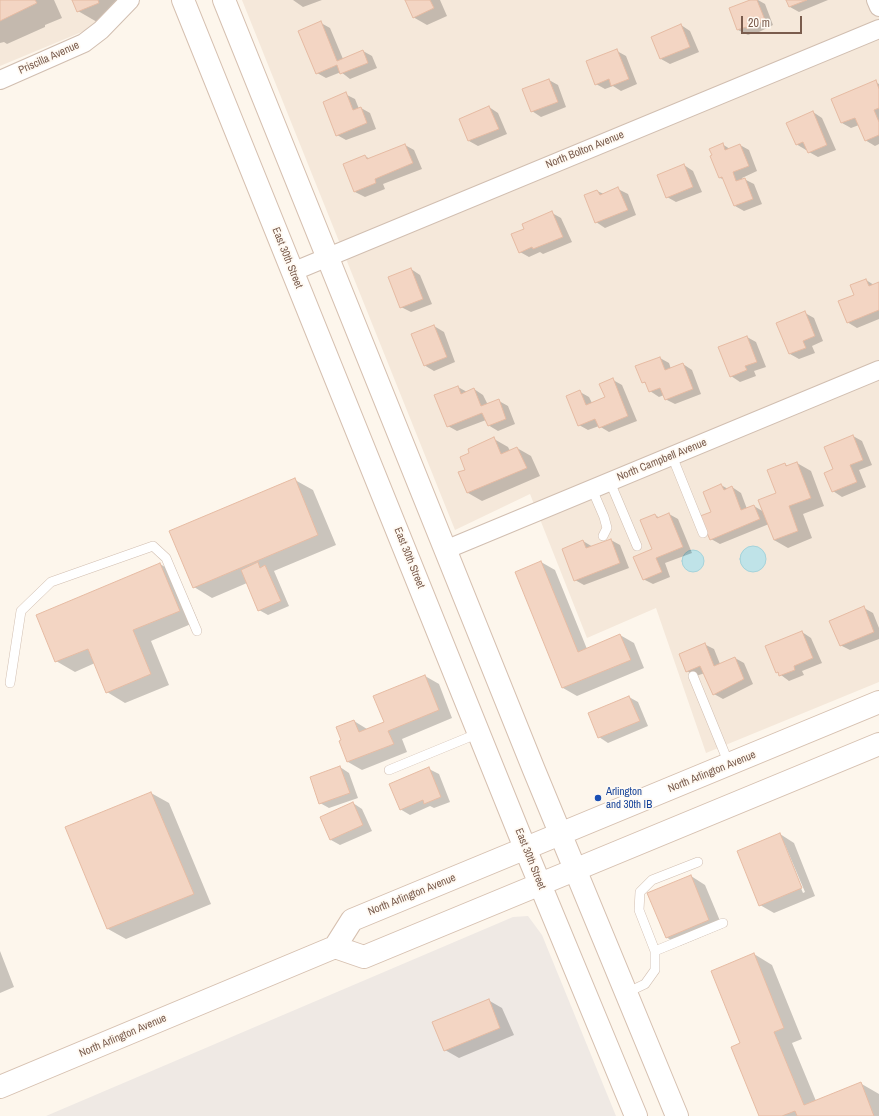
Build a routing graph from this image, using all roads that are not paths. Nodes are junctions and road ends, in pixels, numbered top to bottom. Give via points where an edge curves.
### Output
1 (130, 0) edge
2 (183, 0) edge
3 (224, 0) edge
4 (876, 0) edge
5 (879, 7) edge
6 (879, 29) edge
7 (0, 80) edge
8 (327, 257) junction
9 (292, 272) junction
10 (879, 370) edge
11 (672, 456) junction
12 (610, 482) junction
13 (592, 489) junction
14 (702, 533) dead end
15 (603, 536) dead end
16 (637, 546) dead end
17 (445, 550) junction
18 (197, 631) dead end
19 (693, 676) dead end
20 (10, 683) dead end
21 (879, 702) edge
22 (479, 733) junction
23 (879, 744) edge
24 (729, 764) junction
25 (389, 770) dead end
26 (560, 834) junction
27 (525, 848) junction
28 (698, 862) dead end
29 (575, 869) junction
30 (540, 884) junction
31 (723, 923) dead end
32 (335, 948) junction
33 (655, 950) junction
34 (626, 993) junction
35 (0, 1087) edge
36 (636, 1116) edge
37 (677, 1116) edge

1 - 7 street, Priscilla Avenue via 102,30 84,43
2 - 9 main road, East 30th Street
3 - 8 main road
4 - 5 street
6 - 8 street, North Bolton Avenue
8 - 9 street, North Bolton Avenue
8 - 17 main road
9 - 22 main road, East 30th Street
10 - 11 street, North Campbell Avenue
11 - 12 street, North Campbell Avenue
11 - 14 lane
12 - 13 street, North Campbell Avenue
12 - 16 lane
13 - 15 lane via 605,523
13 - 17 street, North Campbell Avenue
17 - 26 main road
18 - 20 lane via 166,558 153,546 51,582 21,611
19 - 24 lane
21 - 24 main road, North Arlington Avenue
22 - 25 lane
22 - 27 main road, East 30th Street
23 - 29 main road
24 - 26 main road, North Arlington Avenue
26 - 27 main road, North Arlington Avenue
26 - 29 main road
27 - 30 main road, East 30th Street
27 - 32 main road, North Arlington Avenue via 352,920
28 - 33 lane via 652,880 640,892 639,910
29 - 30 main road
29 - 34 main road
30 - 32 main road via 364,957
30 - 36 main road, East 30th Street
31 - 33 lane
32 - 35 main road, North Arlington Avenue
33 - 34 lane via 655,970 645,984
34 - 37 main road

